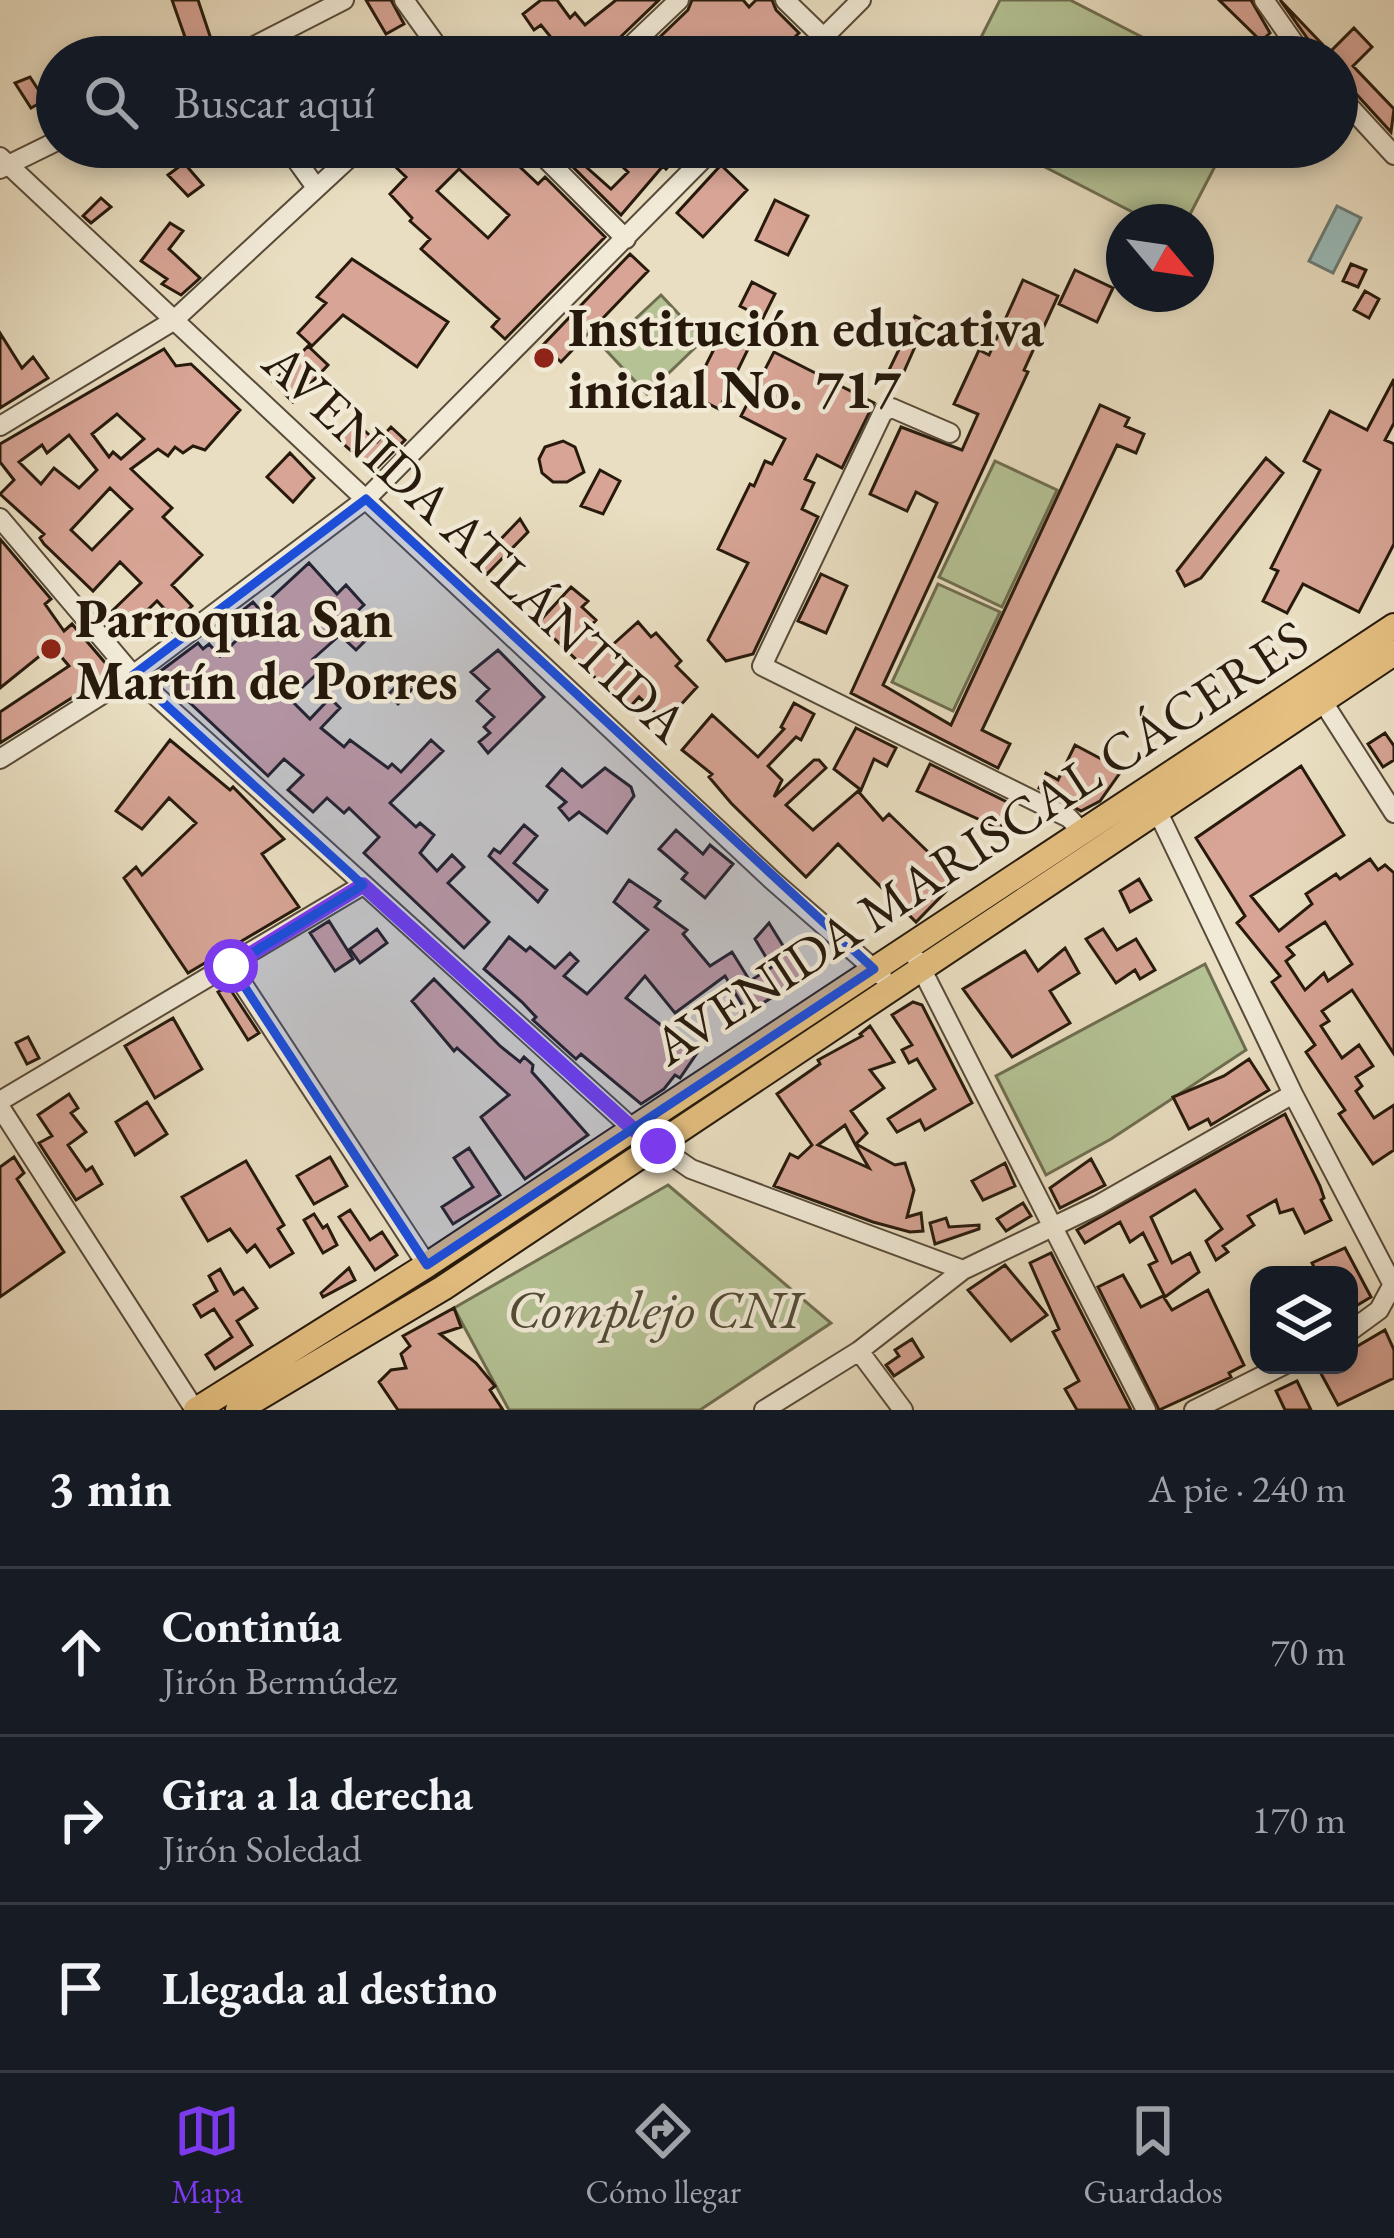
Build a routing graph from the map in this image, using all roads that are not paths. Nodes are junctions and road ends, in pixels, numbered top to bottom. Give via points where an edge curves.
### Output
1 (344, 0) edge
2 (404, 0) edge
3 (679, 0) edge
4 (785, 0) edge
5 (861, 0) edge
6 (1264, 0) edge
7 (273, 36) edge
8 (431, 36) edge
9 (641, 36) edge
10 (822, 36) edge
11 (824, 36) edge
12 (1289, 36) edge
13 (1358, 115) edge
14 (36, 151) edge
15 (1394, 154) edge
16 (3, 164) edge
17 (302, 168) edge
18 (337, 168) edge
19 (555, 168) edge
20 (695, 168) edge
21 (315, 186) junction
22 (626, 239) junction
23 (173, 321) junction
24 (0, 427) edge
25 (950, 433) dead end
26 (366, 499) junction
27 (0, 518) edge
28 (1394, 626) edge
29 (1394, 653) edge
30 (133, 675) junction
31 (1316, 691) junction
32 (0, 760) edge
33 (1388, 791) edge
34 (1152, 801) junction
35 (1394, 813) edge
36 (1082, 832) junction
37 (363, 885) junction
38 (909, 946) junction
39 (231, 966) junction
40 (874, 969) junction
41 (922, 969) junction
42 (894, 988) junction
43 (1293, 1094) junction
44 (0, 1104) edge
45 (633, 1129) junction
46 (658, 1146) junction
47 (1051, 1226) junction
48 (427, 1265) junction
49 (963, 1270) junction
50 (1393, 1285) edge
51 (1387, 1316) edge
52 (1358, 1328) edge
53 (860, 1351) junction
54 (1266, 1374) edge
55 (195, 1410) edge
56 (238, 1410) edge
57 (764, 1410) edge
58 (903, 1410) edge
59 (1146, 1410) edge
60 (1194, 1410) edge

1 - 7 street
2 - 8 street
3 - 9 street
4 - 10 street
5 - 11 street
6 - 12 street
13 - 15 street
14 - 16 street
16 - 23 street, AVENIDA ATLÁNTIDA
17 - 21 street
18 - 21 street
19 - 22 street
20 - 22 street
21 - 23 street
22 - 26 street
23 - 24 street
23 - 26 street, AVENIDA ATLÁNTIDA
25 - 36 street via 892,408 883,412 762,666 1069,818
26 - 30 street
26 - 40 street, AVENIDA ATLÁNTIDA
27 - 30 street
28 - 31 main road, AVENIDA MARISCAL CÁCERES
29 - 31 main road, AVENIDA MARISCAL CÁCERES
30 - 32 street
30 - 37 street
31 - 33 street
31 - 34 main road, AVENIDA MARISCAL CÁCERES
33 - 35 street
34 - 36 main road, AVENIDA MARISCAL CÁCERES
34 - 41 main road, AVENIDA MARISCAL CÁCERES
34 - 43 street
36 - 38 main road, AVENIDA MARISCAL CÁCERES
37 - 39 street
37 - 45 street
38 - 40 main road, AVENIDA MARISCAL CÁCERES
38 - 41 street
39 - 44 street
39 - 48 street
40 - 42 street, AVENIDA ATLÁNTIDA
40 - 45 main road, AVENIDA MARISCAL CÁCERES
41 - 42 main road, AVENIDA MARISCAL CÁCERES
41 - 47 street
42 - 46 main road, AVENIDA MARISCAL CÁCERES
43 - 47 street
43 - 50 street
44 - 55 street
45 - 46 street
45 - 48 main road, AVENIDA MARISCAL CÁCERES
46 - 49 street via 691,1169
46 - 56 main road, AVENIDA MARISCAL CÁCERES
47 - 49 street
47 - 59 street
48 - 55 main road, AVENIDA MARISCAL CÁCERES
49 - 53 street
50 - 51 street
51 - 52 street
53 - 57 street
53 - 58 street
54 - 60 street

